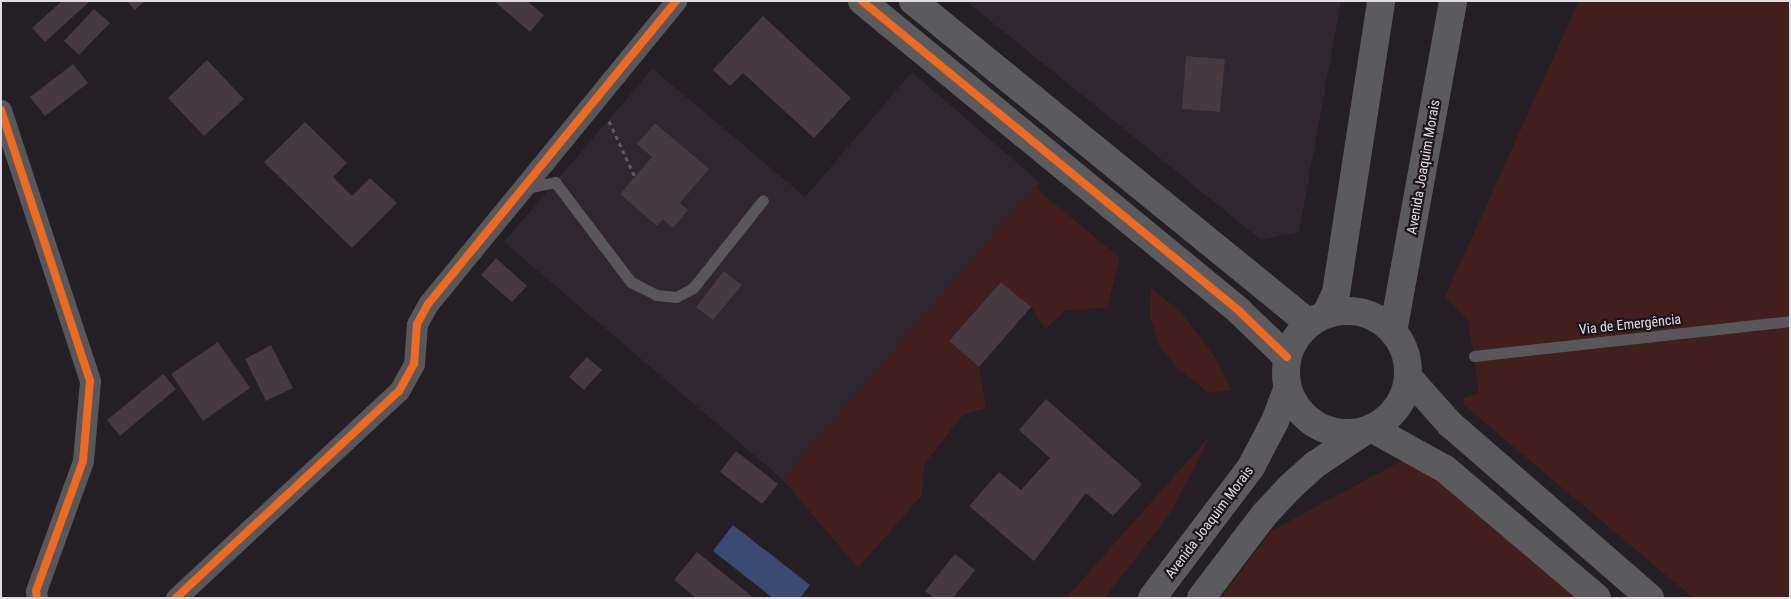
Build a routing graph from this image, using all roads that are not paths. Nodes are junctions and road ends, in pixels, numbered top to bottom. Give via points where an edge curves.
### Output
1 (676, 1) edge
2 (862, 1) edge
3 (913, 1) edge
4 (1381, 1) edge
5 (1453, 1) edge
6 (1, 110) edge
7 (523, 188) junction
8 (763, 200) dead end
9 (1318, 319) junction
10 (1790, 321) edge
11 (1394, 332) junction
12 (1474, 356) dead end
13 (1287, 357) junction
14 (1408, 377) junction
15 (1287, 389) junction
16 (1368, 429) junction
17 (37, 598) edge
18 (176, 598) edge
19 (1152, 598) edge
20 (1201, 598) edge
21 (1597, 598) edge
22 (1650, 598) edge

1 - 7 street
2 - 13 street via 1240,312
3 - 9 street
4 - 9 street via 1336,293
5 - 11 street, Avenida Joaquim Morais
6 - 17 street via 90,382 83,461 36,591
7 - 8 lane via 555,182 631,282 656,295 676,297 693,288
7 - 18 street via 428,304 417,324 414,364 399,391
9 - 11 street via 1344,310 1363,313 1380,320
9 - 13 street via 1295,339
10 - 12 lane, Via de Emergência
11 - 14 street via 1404,348
13 - 15 street
14 - 16 street via 1400,403 1390,415
14 - 22 street via 1450,424
15 - 16 street via 1296,407 1311,422 1330,431 1350,433
15 - 19 street, Avenida Joaquim Morais via 1275,421 1251,467
16 - 20 street via 1316,464 1289,488 1264,515
16 - 21 street via 1445,469

